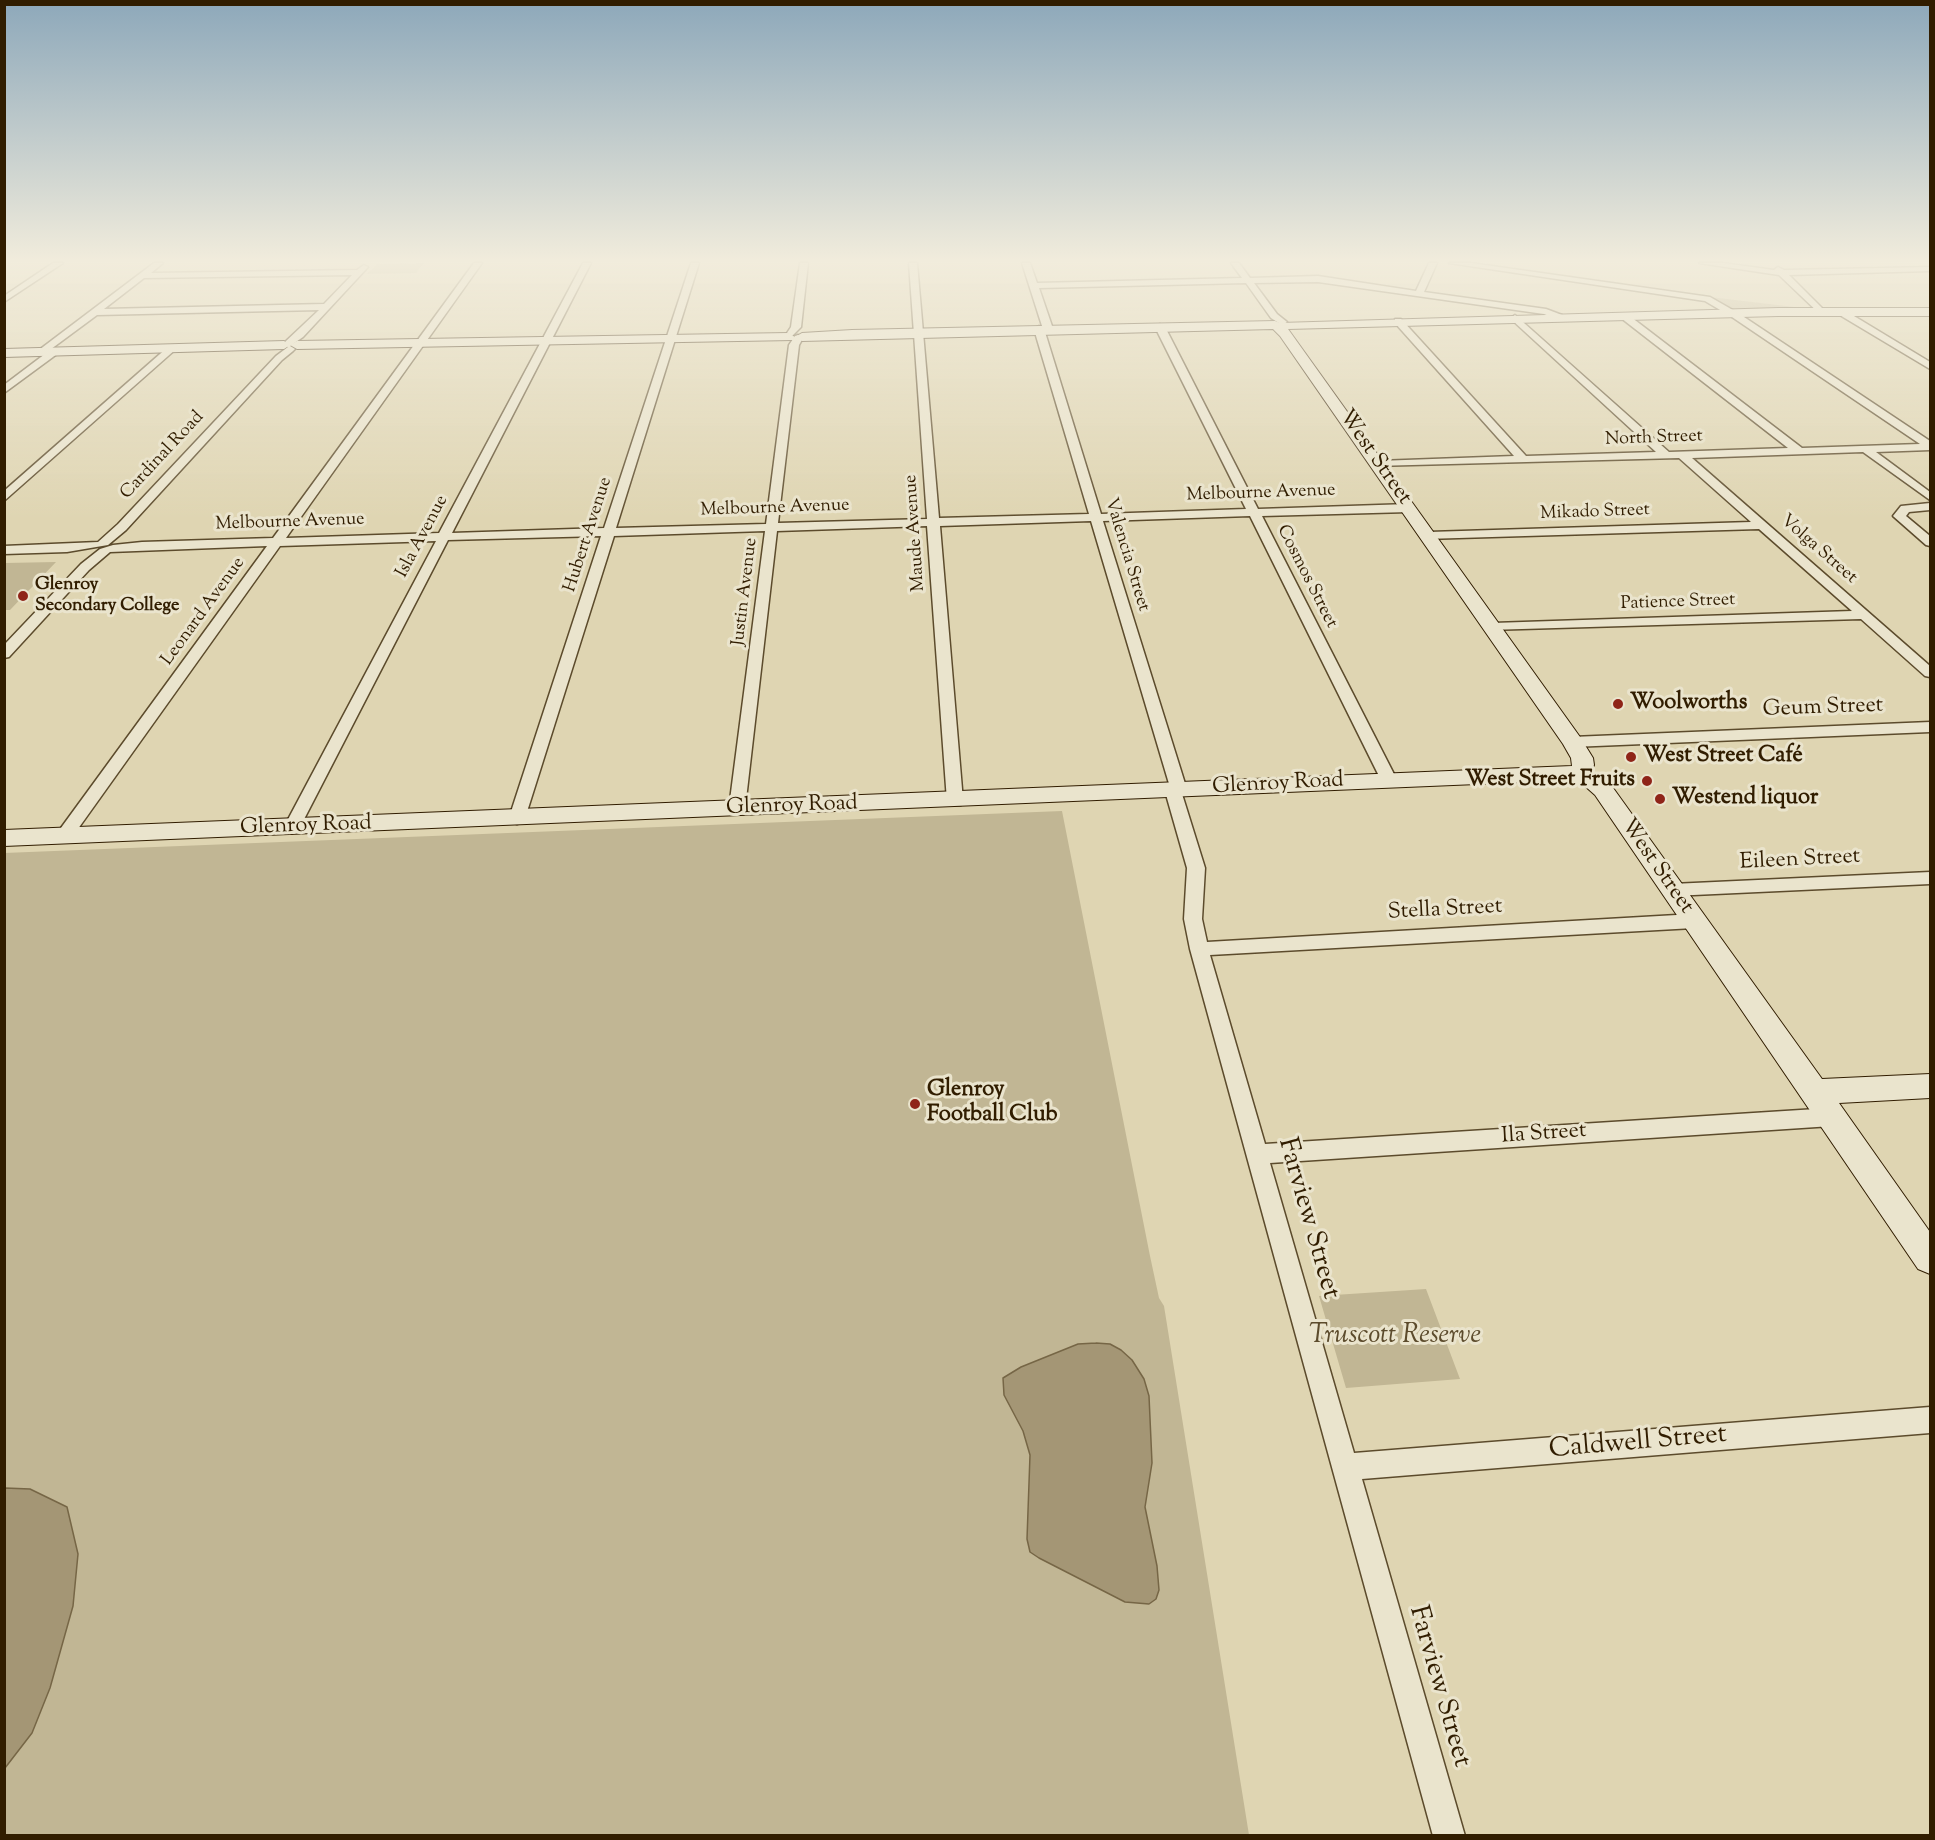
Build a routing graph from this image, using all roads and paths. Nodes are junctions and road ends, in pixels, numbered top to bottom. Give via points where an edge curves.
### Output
1 (52, 349) edge
2 (171, 349) junction
3 (177, 349) edge
4 (287, 349) edge
5 (416, 349) edge
6 (542, 349) edge
7 (668, 349) edge
8 (793, 349) edge
9 (919, 349) edge
10 (1049, 349) edge
11 (1171, 349) edge
12 (1297, 349) edge
13 (1423, 349) edge
14 (1549, 349) edge
15 (1666, 349) edge
16 (1786, 349) edge
17 (1902, 349) edge
18 (48, 352) junction
19 (4, 353) edge
20 (1930, 366) edge
21 (4, 390) edge
22 (1930, 447) edge
23 (1865, 449) junction
24 (1798, 451) junction
25 (1681, 454) junction
26 (1667, 456) junction
27 (1523, 460) junction
28 (1378, 464) junction
29 (1930, 497) edge
30 (4, 498) edge
31 (1930, 507) edge
32 (1410, 508) junction
33 (1253, 513) junction
34 (1096, 517) junction
35 (933, 522) junction
36 (1762, 525) junction
37 (772, 527) junction
38 (609, 532) junction
39 (1429, 536) junction
40 (444, 537) junction
41 (277, 542) junction
42 (1930, 542) edge
43 (103, 547) junction
44 (4, 550) edge
45 (1864, 615) junction
46 (1493, 627) junction
47 (4, 654) edge
48 (1930, 673) edge
49 (1930, 728) edge
50 (1572, 742) junction
51 (1579, 774) junction
52 (1389, 780) junction
53 (1176, 790) junction
54 (955, 801) junction
55 (737, 808) junction
56 (517, 818) junction
57 (292, 827) junction
58 (64, 836) junction
59 (4, 838) edge
60 (1930, 878) edge
61 (1672, 890) junction
62 (1694, 921) junction
63 (1199, 949) junction
64 (1930, 1086) edge
65 (1814, 1092) junction
66 (1832, 1117) junction
67 (1257, 1154) junction
68 (1930, 1258) edge
69 (1930, 1420) edge
70 (1345, 1467) junction
71 (1449, 1836) edge

1 - 18 street
2 - 3 street
2 - 18 street
2 - 30 street
4 - 43 street, Cardinal Road
5 - 41 street, Leonard Avenue
6 - 40 street, Isla Avenue
7 - 38 street, Hubert Avenue
8 - 37 street, Justin Avenue
9 - 35 street, Maude Avenue
10 - 34 street, Valencia Street
11 - 33 street, Cosmos Street
12 - 28 street, West Street
13 - 27 street
14 - 26 street
15 - 24 street
16 - 22 street
17 - 20 street
18 - 19 street
18 - 21 street
22 - 23 street, North Street
23 - 24 street, North Street
23 - 29 street
24 - 25 street, North Street
25 - 26 street, North Street
25 - 36 street, Volga Street
26 - 27 street, North Street
27 - 28 street, North Street
28 - 32 street, West Street
31 - 42 street via 1905,508 1899,516
32 - 33 street, Melbourne Avenue
32 - 39 street, West Street
33 - 34 street, Melbourne Avenue
33 - 52 street, Cosmos Street
34 - 35 street, Melbourne Avenue
34 - 53 street, Valencia Street
35 - 37 street, Melbourne Avenue
35 - 54 street, Maude Avenue
36 - 39 street, Mikado Street
36 - 45 street, Volga Street
37 - 38 street, Melbourne Avenue
37 - 55 street, Justin Avenue
38 - 40 street, Melbourne Avenue
38 - 56 street, Hubert Avenue
39 - 46 street, West Street
40 - 41 street, Melbourne Avenue
40 - 57 street, Isla Avenue
41 - 43 street, Melbourne Avenue
41 - 58 street, Leonard Avenue
43 - 44 street, Melbourne Avenue
43 - 47 street, Cardinal Road
45 - 46 street, Patience Street
45 - 48 street, Volga Street
46 - 50 street, West Street
49 - 50 street, Geum Street
50 - 51 street, West Street via 1582,758
51 - 52 street, Glenroy Road
51 - 61 street, West Street via 1604,790
52 - 53 street, Glenroy Road
53 - 54 street, Glenroy Road
53 - 63 street, Farview Street via 1196,868 1193,919
54 - 55 street, Glenroy Road
55 - 56 street, Glenroy Road
56 - 57 street, Glenroy Road
57 - 58 street, Glenroy Road
58 - 59 street, Glenroy Road
60 - 61 street, Eileen Street
61 - 62 street, West Street
62 - 63 street, Stella Street
62 - 65 street, West Street
63 - 67 street, Farview Street
64 - 65 street
65 - 66 street, West Street
66 - 67 street, Ila Street
66 - 68 street, West Street
67 - 70 street, Farview Street
69 - 70 street, Caldwell Street
70 - 71 street, Farview Street

